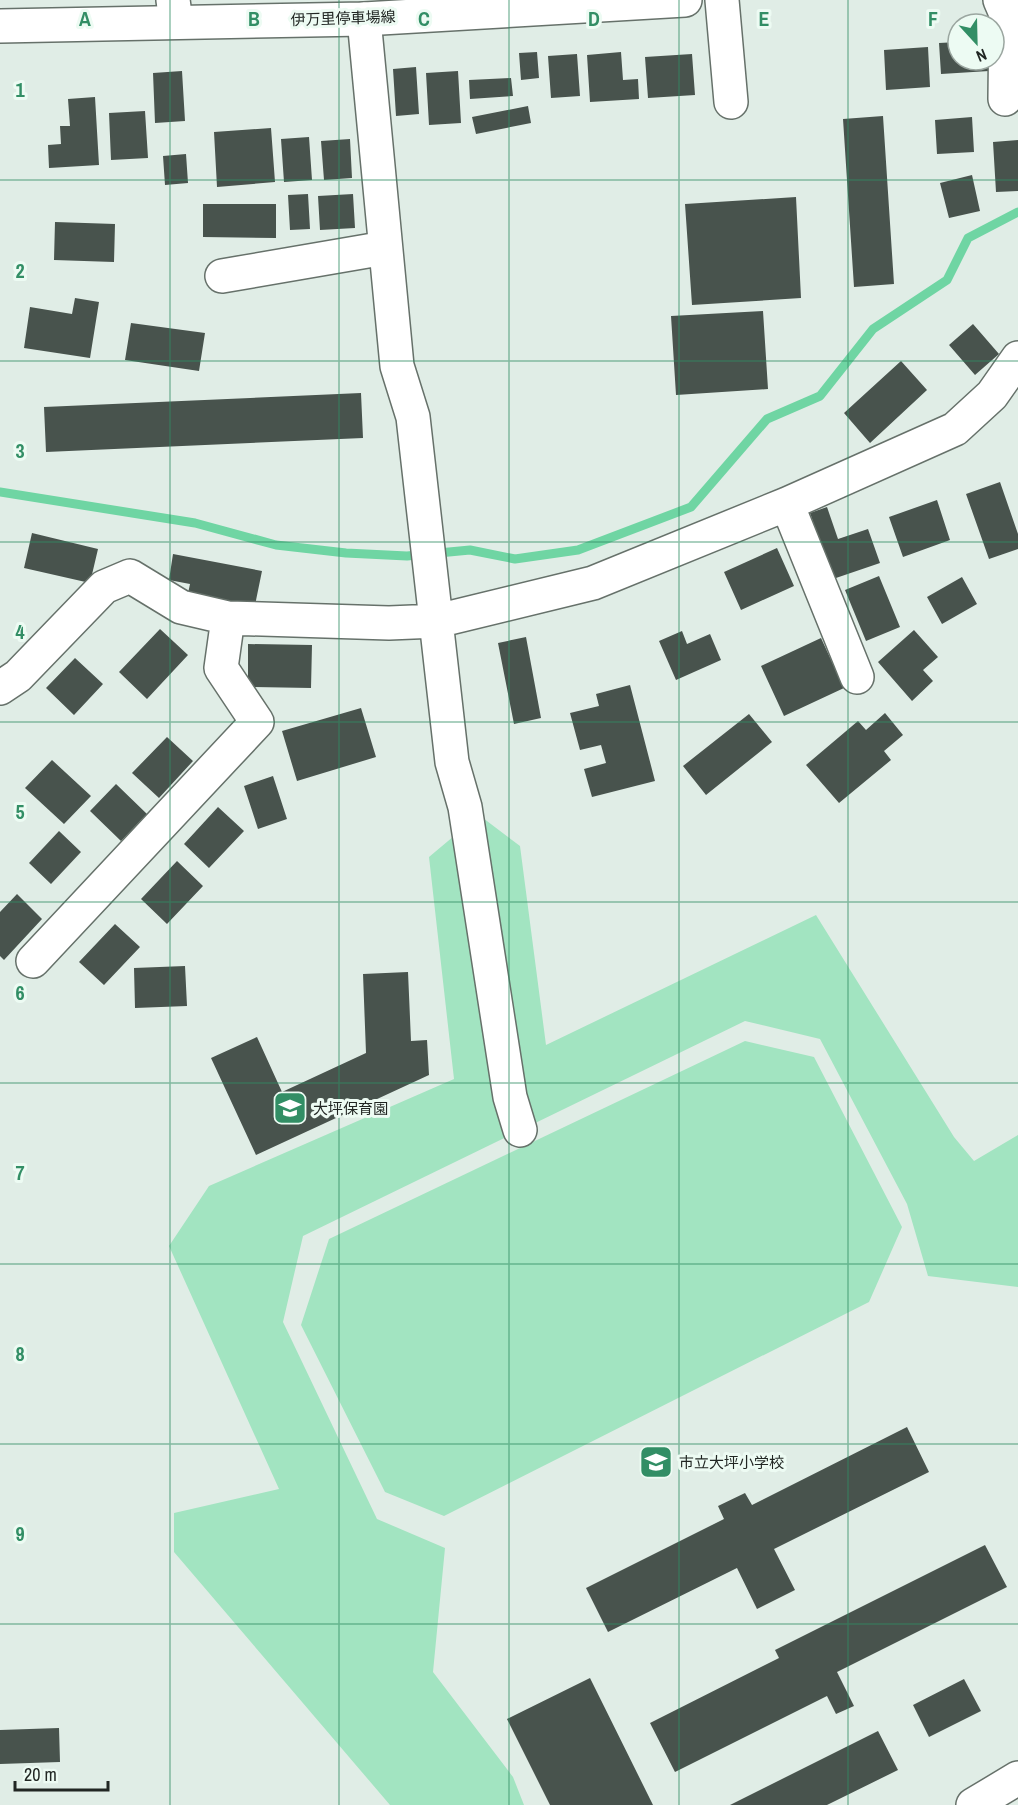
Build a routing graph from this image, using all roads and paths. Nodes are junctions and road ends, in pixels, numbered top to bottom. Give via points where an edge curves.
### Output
1 (685, 0) edge
2 (722, 0) edge
3 (1000, 0) edge
4 (175, 11) edge
5 (364, 19) junction
6 (0, 26) edge
7 (1005, 99) dead end
8 (731, 102) dead end
9 (385, 248) junction
10 (222, 276) dead end
11 (1018, 358) edge
12 (787, 504) junction
13 (436, 607) junction
14 (228, 618) junction
15 (857, 677) dead end
16 (0, 688) edge
17 (33, 961) dead end
18 (520, 1130) dead end
19 (1018, 1778) edge
20 (973, 1805) edge

1 - 5 street, 伊万里停車場線
2 - 8 street
3 - 7 street via 1006,14
4 - 5 street, 伊万里停車場線
4 - 6 street, 伊万里停車場線
5 - 9 street
9 - 10 street
9 - 13 street via 396,366 413,417
11 - 12 street via 992,395 955,429
12 - 13 street via 593,583
12 - 15 street
13 - 14 street via 389,623
13 - 18 street via 452,762 465,807 510,1097
14 - 16 street via 181,607 130,576 104,587 18,676
14 - 17 street via 221,668 257,722
19 - 20 street

